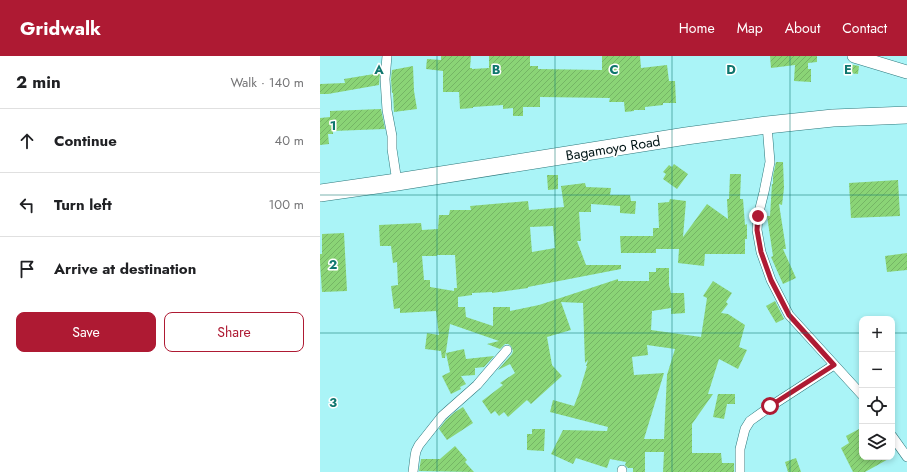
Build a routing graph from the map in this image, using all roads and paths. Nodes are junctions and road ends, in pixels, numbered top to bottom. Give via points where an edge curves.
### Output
1 (387, 56) edge
2 (854, 56) edge
3 (907, 72) edge
4 (907, 115) edge
5 (767, 125) junction
6 (397, 182) junction
7 (320, 192) edge
8 (507, 350) dead end
9 (834, 365) junction
10 (859, 392) edge
11 (895, 440) edge
12 (907, 457) edge
13 (413, 472) edge
14 (740, 472) edge

1 - 6 street via 387,110
2 - 3 street
4 - 5 highway, Bagamoyo Road via 834,118
5 - 6 highway, Bagamoyo Road
5 - 9 street via 770,162 757,230 761,252 771,280 789,315
6 - 7 highway, Bagamoyo Road
8 - 13 street via 477,385 442,416 419,445
9 - 10 street
9 - 14 street via 750,421 745,429 740,449
11 - 12 street

